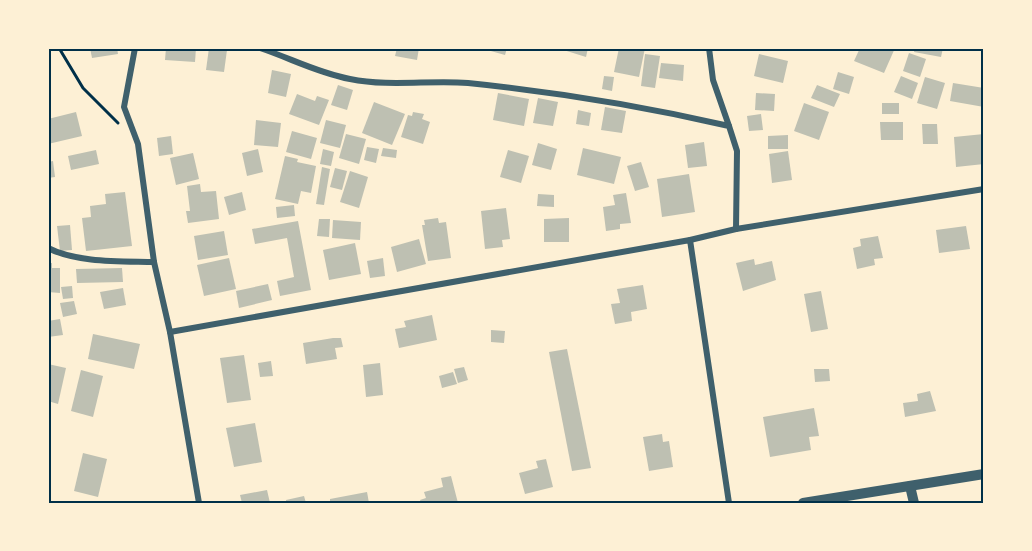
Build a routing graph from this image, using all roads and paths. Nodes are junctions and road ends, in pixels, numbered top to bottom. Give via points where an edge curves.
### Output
1 (59, 48) edge
2 (135, 48) edge
3 (260, 48) edge
4 (709, 48) edge
5 (729, 126) junction
6 (138, 144) junction
7 (984, 189) edge
8 (736, 229) junction
9 (690, 240) junction
10 (48, 248) edge
11 (154, 262) junction
12 (170, 332) junction
13 (984, 474) edge
14 (910, 486) junction
15 (199, 503) edge
16 (729, 503) edge
17 (803, 503) edge
18 (914, 503) edge

1 - 6 path via 83,88
2 - 6 street via 124,107
3 - 5 street via 350,79 465,83 575,95
4 - 5 street via 713,80
5 - 8 street via 737,150
6 - 11 street
7 - 8 street
8 - 9 street
9 - 12 street
9 - 16 street
10 - 11 street via 60,254 90,258
11 - 12 street
12 - 15 street
13 - 14 street
14 - 17 street
14 - 18 street

